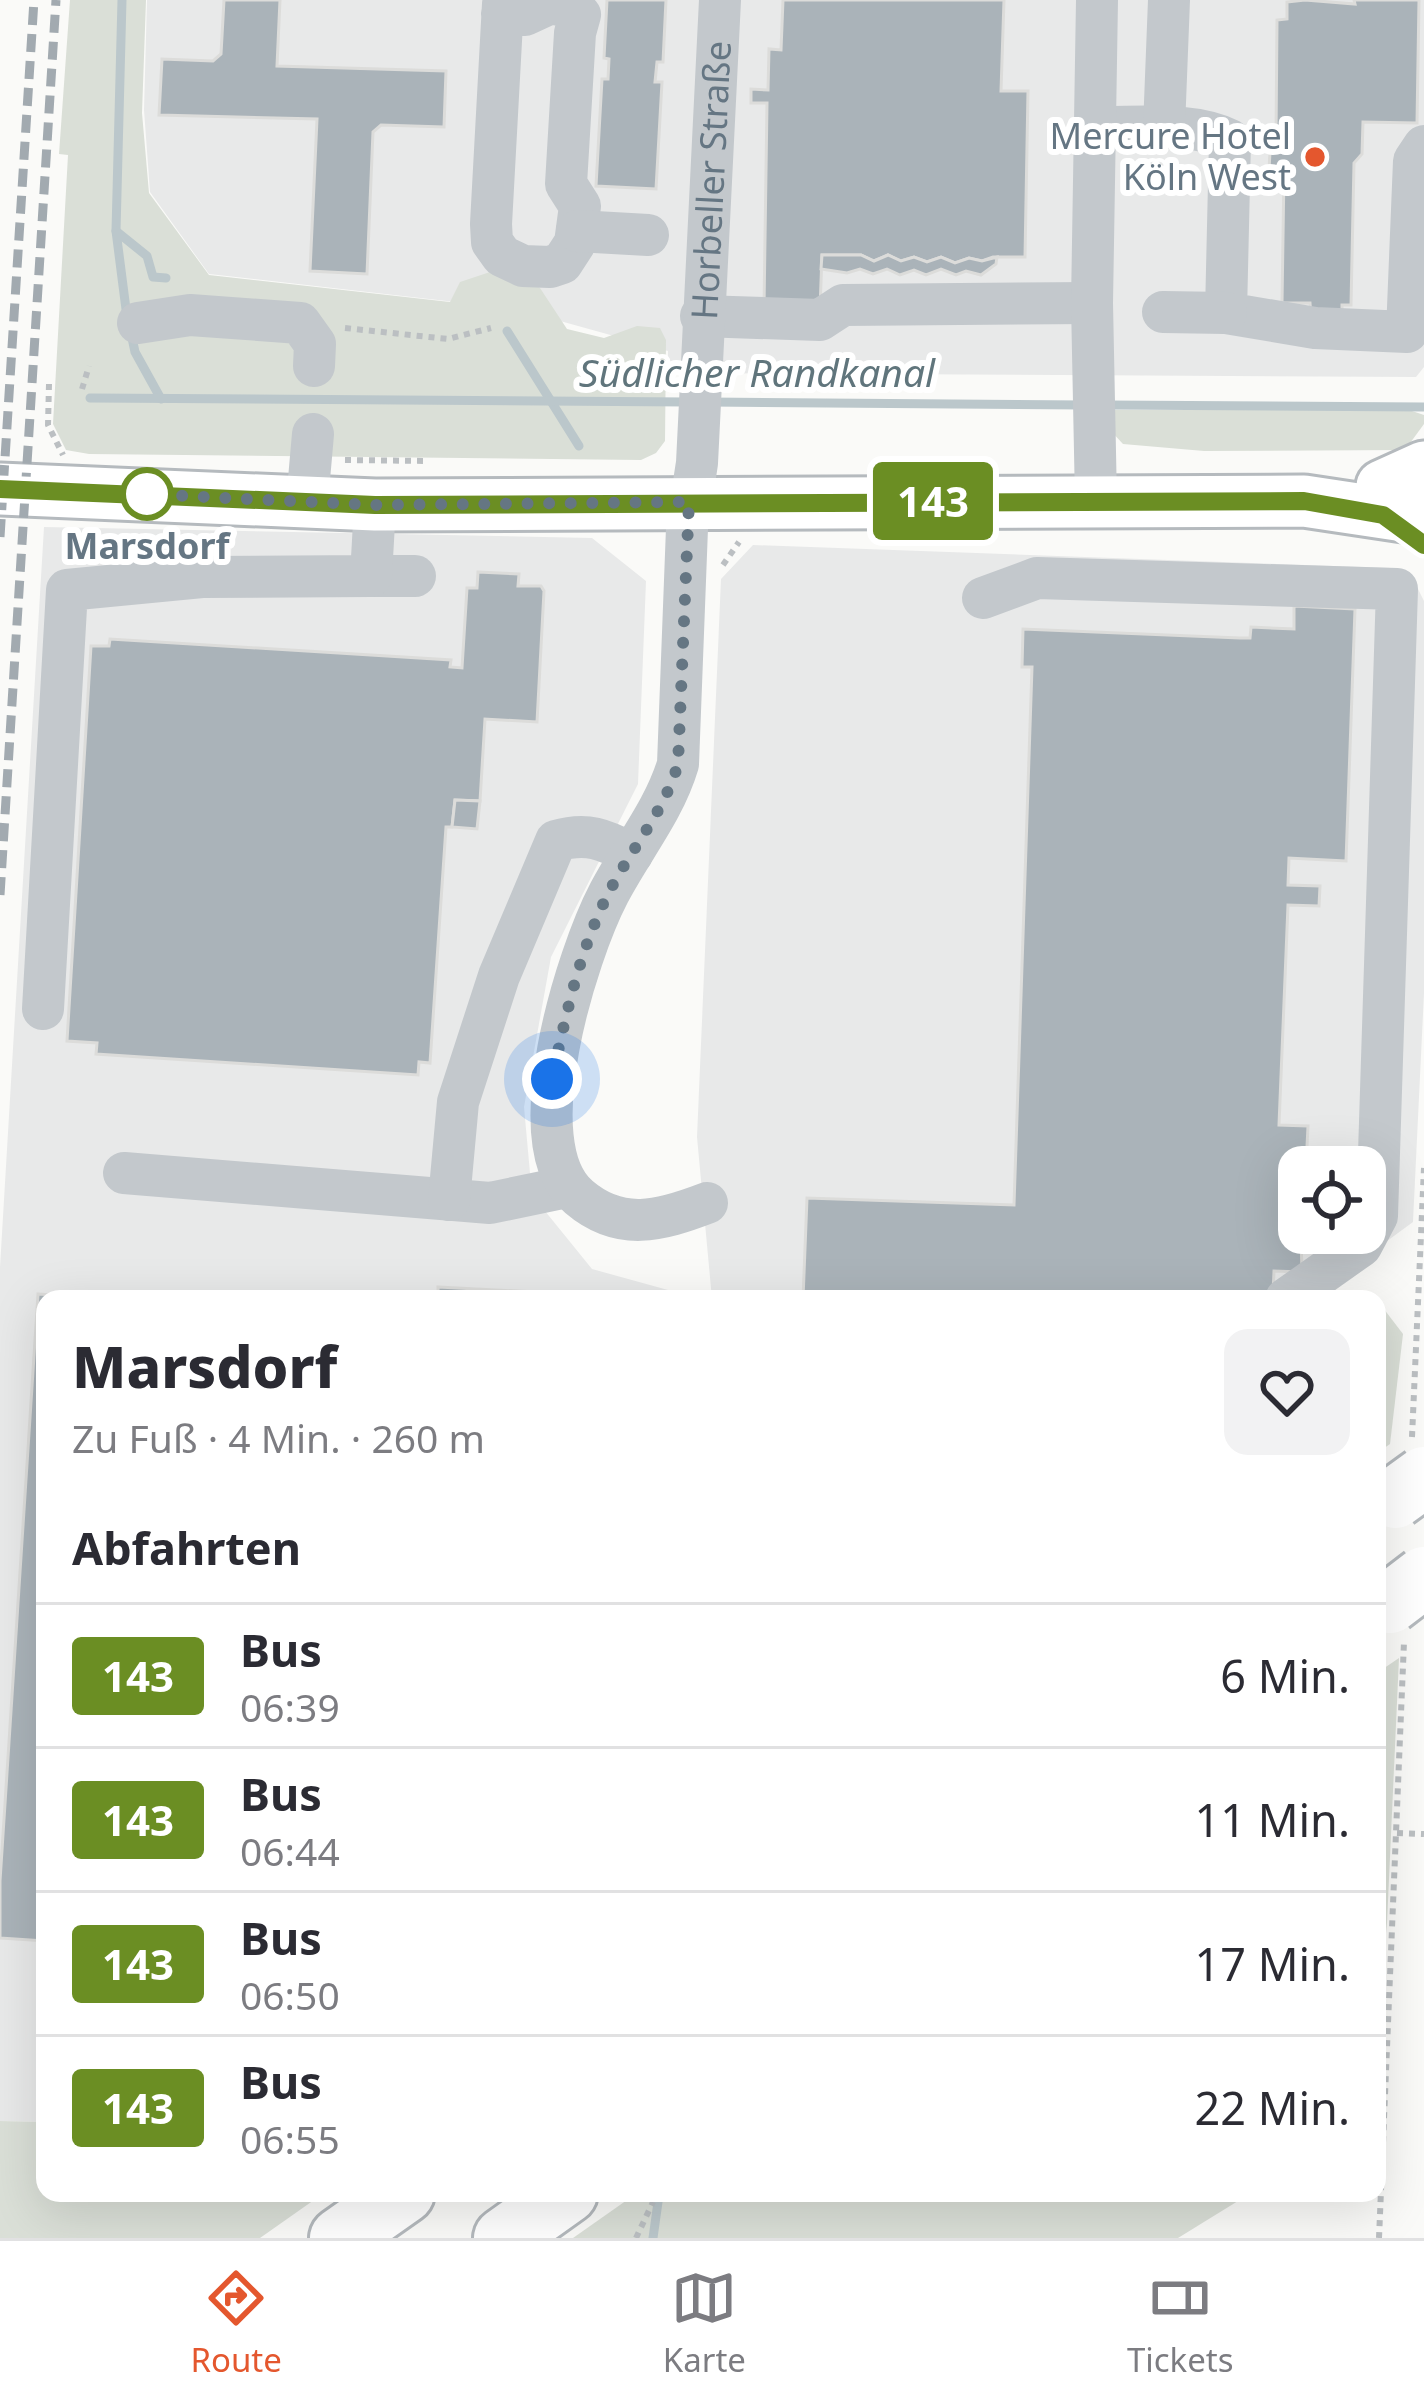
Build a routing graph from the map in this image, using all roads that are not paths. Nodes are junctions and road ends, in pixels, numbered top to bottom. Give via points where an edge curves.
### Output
1 (720, 0) edge
2 (1097, 0) edge
3 (1169, 0) edge
4 (1095, 127) junction
5 (1164, 128) junction
6 (1424, 146) edge
7 (577, 231) junction
8 (648, 235) dead end
9 (1092, 303) junction
10 (1163, 312) dead end
11 (1226, 314) junction
12 (701, 316) junction
13 (138, 322) dead end
14 (314, 366) dead end
15 (313, 434) dead end
16 (0, 489) edge
17 (1407, 495) edge
18 (1096, 501) junction
19 (307, 502) junction
20 (689, 502) junction
21 (375, 505) junction
22 (1424, 545) edge
23 (371, 576) junction
24 (415, 576) dead end
25 (983, 598) dead end
26 (632, 854) junction
27 (44, 1009) dead end
28 (124, 1173) dead end
29 (567, 1187) junction
30 (449, 1200) junction
31 (706, 1203) dead end
32 (1299, 1290) edge
33 (391, 2202) edge
34 (554, 2202) edge
35 (340, 2238) edge
36 (504, 2238) edge

1 - 12 street, Horbeller Straße
2 - 4 street
3 - 5 street
4 - 5 street
4 - 9 street
5 - 11 street via 1230,140
6 - 11 street via 1414,160 1408,332
7 - 7 street via 580,206 566,184 580,16 551,3 525,15 502,9 493,242 523,266 550,267 570,254
7 - 8 street
9 - 12 street via 843,304 820,320
9 - 18 street
10 - 11 street
12 - 20 street, Horbeller Straße
13 - 14 street via 190,315 300,323 315,344
15 - 19 street
16 - 19 main road
17 - 18 main road
17 - 22 main road
18 - 20 main road
19 - 21 main road
20 - 21 main road
20 - 26 street, Horbeller Straße via 678,764
21 - 23 street
23 - 24 street
23 - 27 street via 202,577 67,590
25 - 32 street via 1037,578 1397,589 1377,1216 1361,1246
26 - 29 street, Horbeller Straße via 575,974 552,1079 554,1141
26 - 30 street via 581,833 556,841 458,1102
28 - 30 street
29 - 30 street via 490,1203
29 - 31 street via 596,1212 628,1221 659,1221
33 - 35 highway
34 - 36 highway

